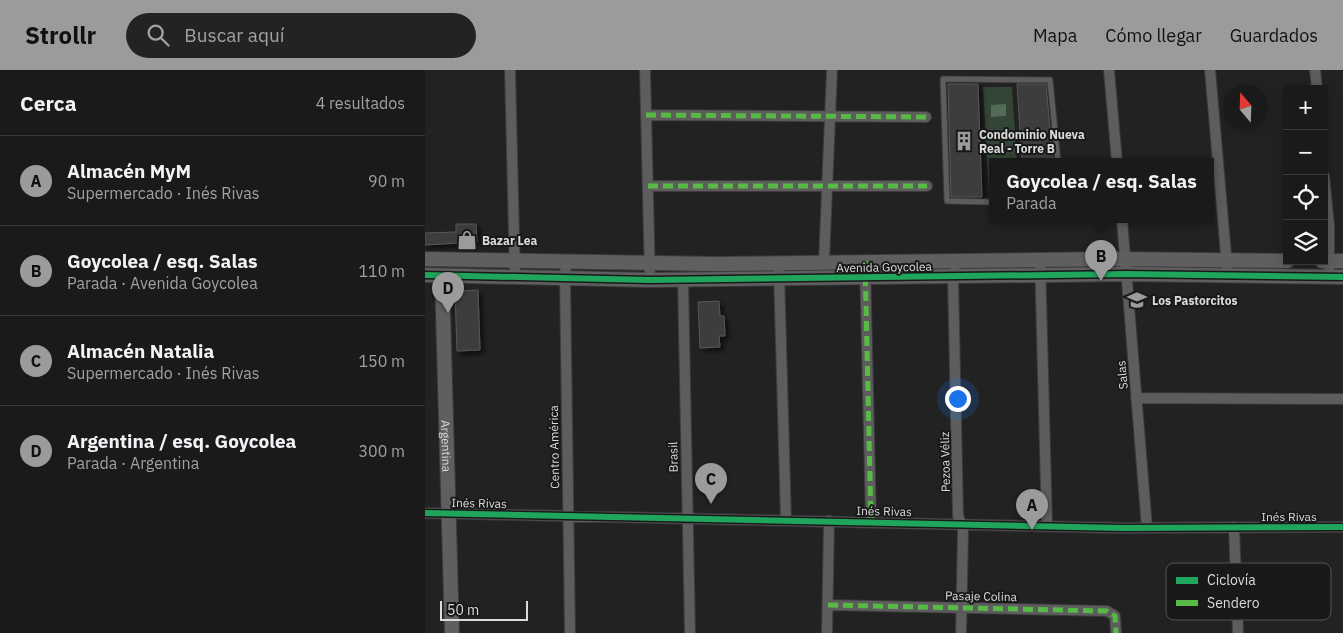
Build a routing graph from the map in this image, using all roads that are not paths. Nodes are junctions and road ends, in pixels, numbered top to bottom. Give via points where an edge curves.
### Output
1 (510, 70) edge
2 (645, 70) edge
3 (831, 70) edge
4 (1109, 70) edge
5 (1210, 70) edge
6 (1315, 70) edge
7 (1317, 85) edge
8 (646, 114) junction
9 (830, 116) junction
10 (927, 117) dead end
11 (1057, 158) edge
12 (1117, 158) edge
13 (648, 186) junction
14 (827, 186) junction
15 (927, 186) dead end
16 (989, 202) edge
17 (1328, 215) edge
18 (1122, 223) edge
19 (425, 259) edge
20 (441, 259) junction
21 (1125, 259) junction
22 (515, 260) junction
23 (958, 260) junction
24 (1040, 260) junction
25 (1227, 260) junction
26 (567, 261) junction
27 (865, 261) junction
28 (1283, 261) edge
29 (1331, 261) edge
30 (825, 262) junction
31 (650, 263) junction
32 (779, 263) junction
33 (1126, 274) junction
34 (1227, 274) junction
35 (425, 276) edge
36 (442, 276) junction
37 (1040, 276) junction
38 (1336, 276) edge
39 (515, 277) junction
40 (953, 277) junction
41 (565, 278) junction
42 (866, 278) junction
43 (650, 280) junction
44 (683, 280) junction
45 (779, 280) junction
46 (1137, 398) junction
47 (1343, 399) edge
48 (425, 513) edge
49 (449, 514) junction
50 (567, 516) junction
51 (687, 518) junction
52 (787, 520) junction
53 (829, 521) junction
54 (871, 522) junction
55 (961, 523) junction
56 (1047, 525) junction
57 (1234, 527) junction
58 (1343, 527) edge
59 (1147, 528) junction
60 (1235, 563) edge
61 (828, 605) junction
62 (962, 608) junction
63 (1238, 620) edge
64 (451, 633) edge
65 (570, 633) edge
66 (690, 633) edge
67 (827, 633) edge
68 (961, 633) edge
69 (1117, 633) edge
70 (1238, 633) edge

1 - 22 street
2 - 8 street
3 - 9 street
4 - 12 street
5 - 25 street
6 - 7 street
8 - 9 street
8 - 13 street
9 - 10 street
9 - 14 street
11 - 16 lane via 1050,80 943,79 947,201
13 - 14 street
13 - 31 street
14 - 15 street
14 - 30 street
17 - 29 street
18 - 21 street, Salas
19 - 20 street, Avenida Goycolea
20 - 22 street, Avenida Goycolea
20 - 36 street, Argentina
21 - 24 street, Avenida Goycolea
21 - 25 street, Avenida Goycolea
21 - 33 street, Salas
22 - 26 street, Avenida Goycolea
22 - 39 street
23 - 24 street, Avenida Goycolea
23 - 27 street, Avenida Goycolea
23 - 40 street, Pezoa Véliz
24 - 37 street
25 - 28 street, Avenida Goycolea
25 - 34 street
26 - 31 street, Avenida Goycolea
26 - 41 street, Centro América
27 - 30 street, Avenida Goycolea
27 - 42 street
29 - 38 street
30 - 32 street, Avenida Goycolea
31 - 32 street, Avenida Goycolea
31 - 43 street
32 - 45 street
33 - 34 street, Avenida Goycolea
33 - 37 street, Avenida Goycolea
33 - 46 street, Salas
34 - 38 street, Avenida Goycolea
35 - 36 street, Avenida Goycolea
36 - 39 street, Avenida Goycolea
36 - 49 street, Argentina
37 - 40 street, Avenida Goycolea
37 - 56 street
39 - 41 street, Avenida Goycolea
40 - 42 street, Avenida Goycolea
40 - 55 street, Pezoa Véliz via 958,515
41 - 43 street, Avenida Goycolea
41 - 50 street, Centro América
42 - 45 street, Avenida Goycolea
42 - 54 street
43 - 44 street, Avenida Goycolea
44 - 45 street, Avenida Goycolea
44 - 51 street, Brasil
45 - 52 street
46 - 47 street
46 - 59 street, Salas
48 - 49 street, Inés Rivas
49 - 50 street, Inés Rivas
49 - 64 street, Argentina
50 - 51 street, Inés Rivas
50 - 65 street, Centro América
51 - 52 street, Inés Rivas
51 - 66 street, Brasil
52 - 53 street, Inés Rivas
53 - 54 street, Inés Rivas
53 - 61 street
54 - 55 street, Inés Rivas
55 - 56 street, Inés Rivas
55 - 62 street, Pezoa Véliz
56 - 59 street, Inés Rivas
57 - 58 street, Inés Rivas
57 - 59 street, Inés Rivas
57 - 60 street
61 - 62 street, Pasaje Colina
61 - 67 street
62 - 68 street, Pezoa Véliz
62 - 69 street, Pasaje Colina via 1111,612 1115,616
63 - 70 street

